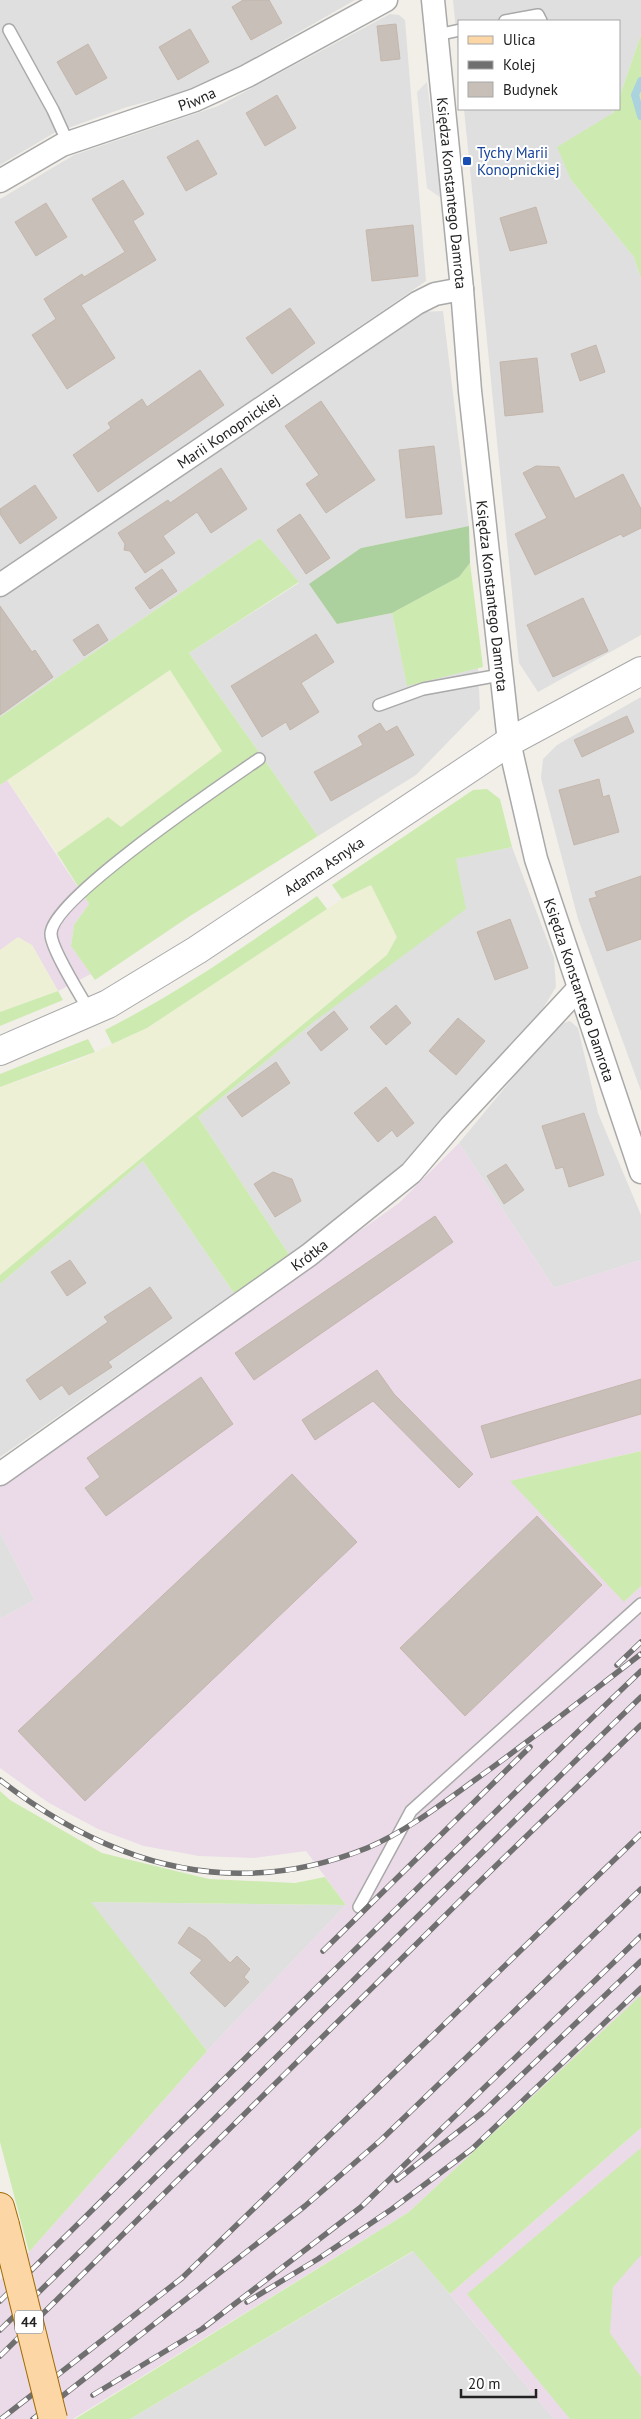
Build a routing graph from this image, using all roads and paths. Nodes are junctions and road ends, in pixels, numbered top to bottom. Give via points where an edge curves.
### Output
1 (386, 0) edge
2 (434, 0) edge
3 (510, 20) edge
4 (540, 20) edge
5 (9, 30) dead end
6 (458, 30) edge
7 (437, 35) junction
8 (68, 143) junction
9 (0, 182) edge
10 (462, 288) junction
11 (0, 585) edge
12 (641, 670) edge
13 (500, 675) junction
14 (379, 705) dead end
15 (509, 742) junction
16 (259, 759) dead end
17 (578, 989) junction
18 (90, 1012) junction
19 (0, 1051) edge
20 (641, 1172) edge
21 (0, 1474) edge
22 (641, 1604) edge
23 (359, 1907) dead end
24 (2, 2216) edge
25 (53, 2419) edge

1 - 8 street, Piwna via 247,76 195,100
2 - 7 street, Księdza Konstantego Damrota
3 - 4 lane via 538,15
5 - 8 lane
6 - 7 lane
7 - 10 street, Księdza Konstantego Damrota
8 - 9 street, Piwna
10 - 11 street, Marii Konopnickiej via 435,294 418,303
10 - 13 street, Księdza Konstantego Damrota
12 - 15 street, Adama Asnyka
13 - 14 lane via 423,689
13 - 15 street, Księdza Konstantego Damrota
15 - 17 street, Księdza Konstantego Damrota via 536,859
15 - 18 street, Adama Asnyka via 197,950
16 - 18 lane via 172,818 55,919 51,927 52,943
17 - 20 street, Księdza Konstantego Damrota
17 - 21 street, Krótka via 411,1173 309,1255
18 - 19 street, Adama Asnyka
22 - 23 lane via 411,1811
24 - 25 main road, 44, bridge

